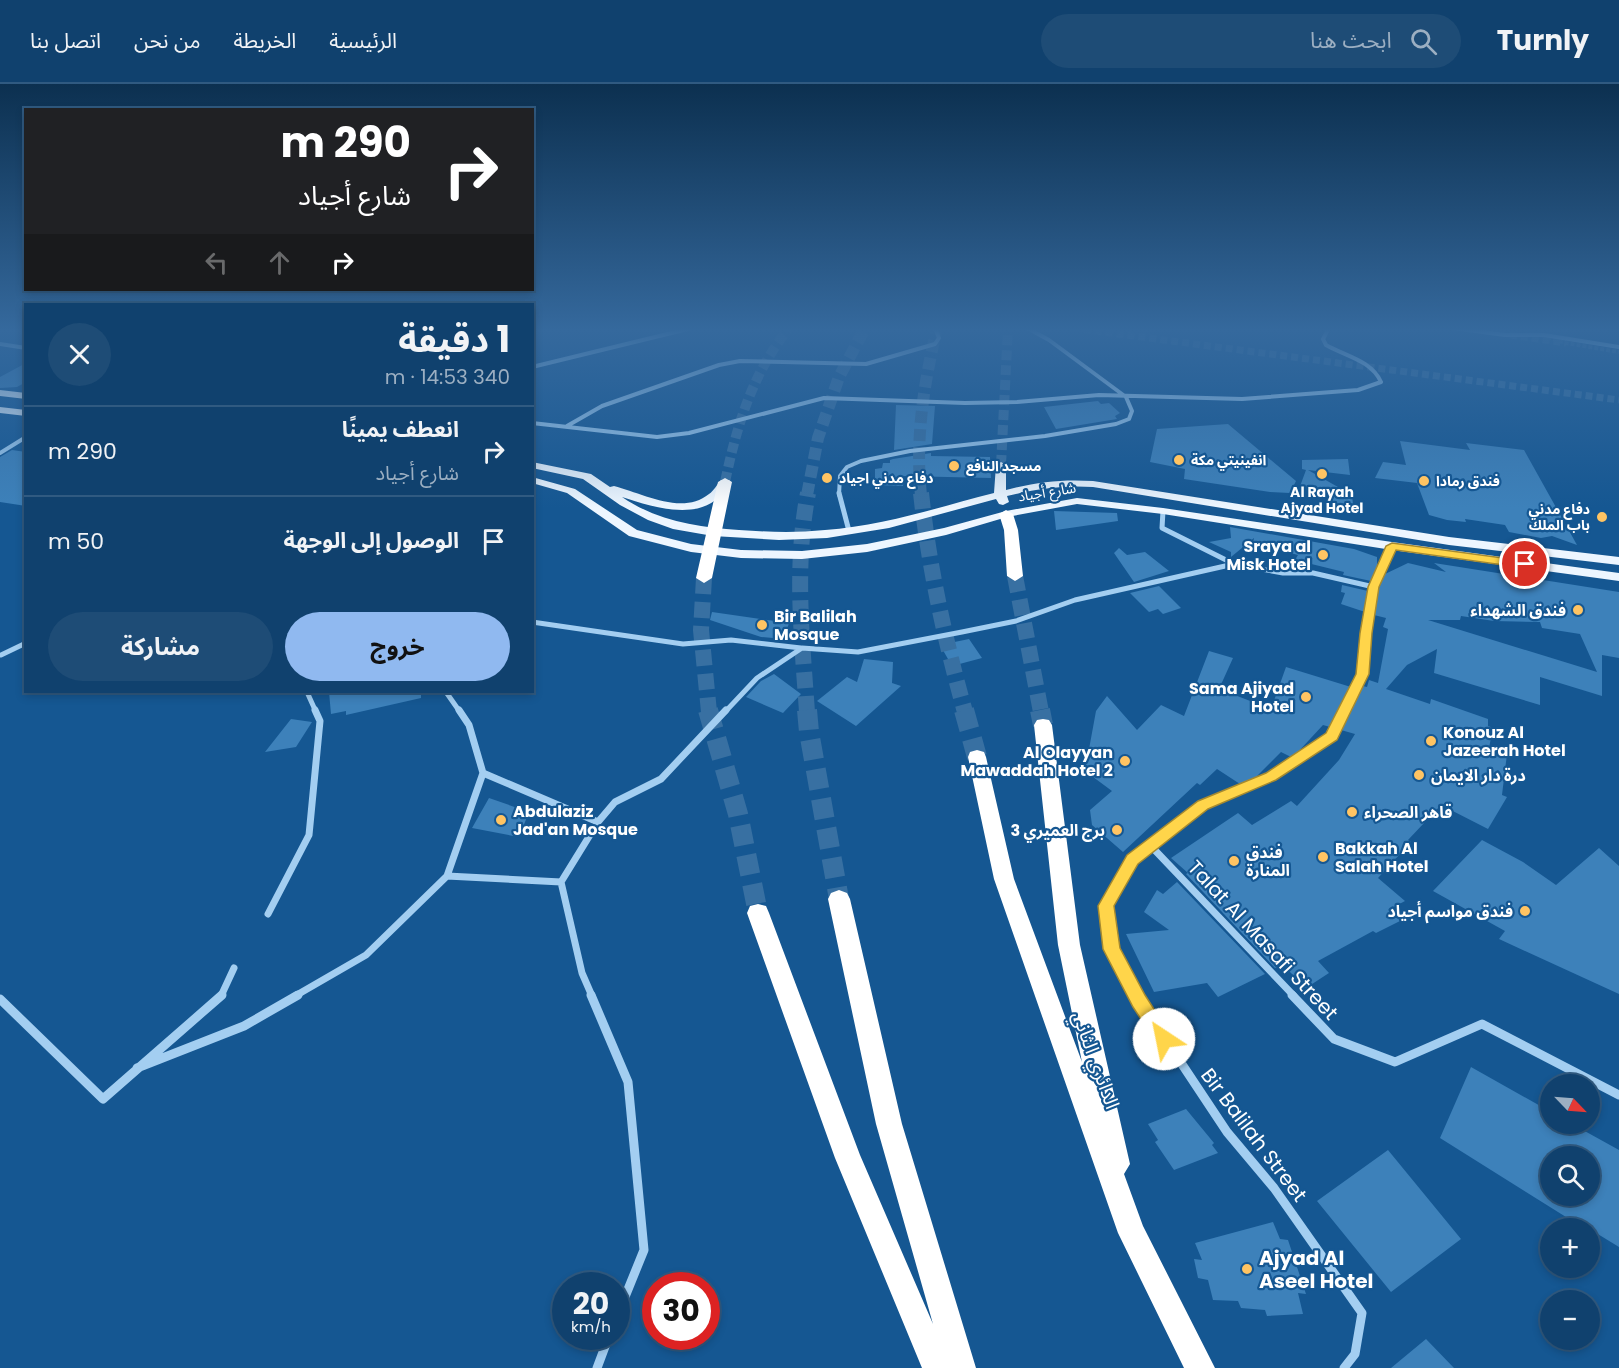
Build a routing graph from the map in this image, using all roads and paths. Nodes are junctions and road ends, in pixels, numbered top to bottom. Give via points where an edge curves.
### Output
1 (652, 388) edge
2 (1114, 388) edge
3 (1364, 388) edge
4 (0, 393) edge
5 (24, 396) edge
6 (1126, 397) junction
7 (0, 410) edge
8 (24, 414) edge
9 (534, 423) edge
10 (567, 426) junction
11 (24, 438) edge
12 (0, 453) edge
13 (534, 465) edge
14 (1001, 465) tunnel mouth
15 (534, 480) edge
16 (597, 481) junction
17 (725, 482) joint
18 (1000, 494) junction
19 (1163, 511) junction
20 (1006, 514) junction
21 (849, 531) junction
22 (713, 532) junction
23 (1392, 546) junction
24 (711, 550) junction
25 (1619, 561) edge
26 (1234, 564) junction
27 (1015, 576) tunnel mouth
28 (1619, 577) edge
29 (704, 578) tunnel mouth
30 (1374, 587) junction
31 (534, 622) edge
32 (24, 644) edge
33 (802, 648) junction
34 (1, 655) edge
35 (307, 693) edge
36 (447, 693) edge
37 (1043, 725) tunnel mouth
38 (977, 757) tunnel mouth
39 (483, 774) junction
40 (598, 822) junction
41 (1149, 844) junction
42 (447, 876) junction
43 (561, 882) junction
44 (839, 899) tunnel mouth
45 (758, 913) tunnel mouth
46 (268, 914) dead end
47 (234, 968) dead end
48 (1, 1002) edge
49 (137, 1068) junction
50 (1619, 1095) edge
51 (1132, 1233) junction
52 (630, 1284) edge
53 (604, 1350) edge
54 (597, 1368) edge
55 (937, 1368) edge
56 (961, 1368) edge
57 (1200, 1368) edge
58 (1344, 1368) edge

1 - 10 street via 583,414
2 - 6 street
3 - 6 street via 1286,397
4 - 5 main road
6 - 10 street via 1017,402 824,398 689,433 657,436
6 - 21 street via 1132,411 1129,419 1116,424 1012,441 910,451 854,464 840,476 838,485
7 - 8 main road
9 - 10 street
11 - 12 street
13 - 16 main road, شارع أجياد via 577,472
14 - 18 main road
15 - 24 main road, شارع أجياد via 572,491 633,533
16 - 17 main road via 668,506 687,506 712,497
16 - 22 main road, شارع أجياد via 624,503 652,518
17 - 22 highway
18 - 20 main road
18 - 21 main road, شارع أجياد via 916,518
18 - 25 main road, شارع أجياد via 1064,482 1093,484 1449,541
19 - 20 main road, شارع أجياد via 1077,501
19 - 23 main road, شارع أجياد
19 - 26 street via 1162,528
20 - 24 main road, شارع أجياد via 915,538 839,552 775,556
20 - 27 highway
21 - 22 main road, شارع أجياد via 798,536
22 - 24 highway
23 - 28 main road, شارع أجياد
23 - 30 street, Bir Balilah Street
24 - 29 highway
26 - 30 street via 1284,573 1313,573
26 - 33 street via 1075,600 1016,621 962,632 858,652
30 - 41 street, Bir Balilah Street via 1363,674 1332,736 1271,777 1203,805
31 - 33 street via 683,644 731,640
32 - 34 street
33 - 40 street via 757,678 661,779 615,802
35 - 46 street via 320,721 309,835
36 - 39 street via 469,725
37 - 51 highway via 1069,945
38 - 51 highway, الدائري الثاني via 1004,879
39 - 40 street
39 - 42 street
40 - 43 street
41 - 50 street, Talat Al Masafi Street via 1334,1039 1395,1062 1482,1024
41 - 58 street, Bir Balilah Street via 1133,859 1106,906 1111,949 1139,1001 1227,1132 1274,1188 1362,1313 1355,1354
42 - 43 street
42 - 49 street via 366,955 244,1026
43 - 52 street via 582,973 628,1082 644,1250
44 - 56 highway via 889,1124
45 - 55 highway via 848,1158
47 - 49 street via 221,996
48 - 49 street via 103,1099
51 - 57 highway, الدائري الثاني
53 - 54 street

